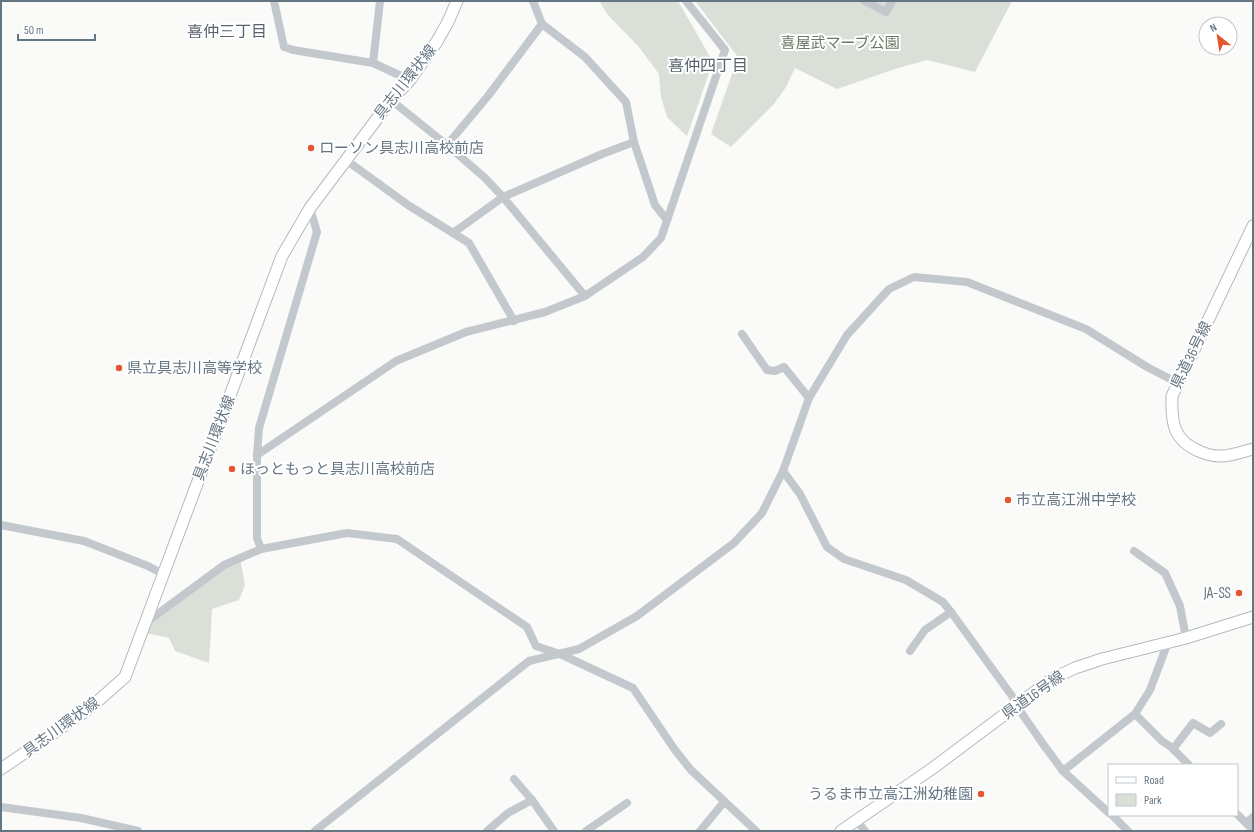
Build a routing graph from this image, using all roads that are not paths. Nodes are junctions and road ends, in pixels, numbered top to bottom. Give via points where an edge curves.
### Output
1 (274, 1) edge
2 (380, 1) edge
3 (457, 1) edge
4 (532, 1) edge
5 (686, 1) edge
6 (865, 1) edge
7 (892, 1) edge
8 (542, 24) junction
9 (373, 63) junction
10 (410, 80) junction
11 (391, 100) junction
12 (634, 142) junction
13 (447, 144) junction
14 (346, 160) junction
15 (503, 196) junction
16 (310, 208) junction
17 (667, 220) junction
18 (1253, 226) edge
19 (453, 233) junction
20 (585, 296) junction
21 (514, 321) junction
22 (742, 334) dead end
23 (1178, 383) junction
24 (809, 398) junction
25 (1253, 449) edge
26 (257, 455) junction
27 (783, 471) junction
28 (1, 526) edge
29 (261, 549) junction
30 (1134, 551) dead end
31 (163, 574) junction
32 (951, 612) junction
33 (1253, 617) edge
34 (144, 624) junction
35 (1186, 638) junction
36 (1168, 642) junction
37 (910, 651) dead end
38 (560, 654) junction
39 (1016, 705) junction
40 (1135, 714) junction
41 (1221, 724) dead end
42 (1173, 749) junction
43 (1188, 764) edge
44 (1, 769) edge
45 (1063, 771) junction
46 (514, 779) dead end
47 (532, 800) junction
48 (724, 802) junction
49 (627, 803) dead end
50 (1, 807) edge
51 (1108, 812) edge
52 (1238, 815) edge
53 (1113, 816) edge
54 (1253, 817) edge
55 (857, 821) junction
56 (1246, 823) junction
57 (1253, 830) edge
58 (138, 831) edge
59 (315, 831) edge
60 (487, 831) edge
61 (554, 831) edge
62 (586, 831) edge
63 (700, 831) edge
64 (756, 831) edge
65 (841, 831) edge
66 (865, 831) edge
67 (1128, 831) edge

1 - 9 street via 284,47
2 - 9 street
3 - 10 main road, 具志川環状線 via 436,43
4 - 8 street
5 - 17 street via 725,50
6 - 7 street via 886,12
8 - 12 street via 585,57 626,102
8 - 13 street via 488,96
9 - 10 street
10 - 11 main road, 具志川環状線
11 - 13 street
11 - 14 main road, 具志川環状線
12 - 15 street
12 - 17 street via 655,205
13 - 15 street
14 - 16 main road, 具志川環状線
14 - 19 street via 408,205
15 - 19 street
15 - 20 street
16 - 26 street via 317,232 259,428
16 - 31 main road, 具志川環状線 via 282,256
17 - 20 street via 661,238 643,257
18 - 23 main road, 県道36号線
19 - 21 street via 469,243
20 - 21 street
21 - 26 street via 466,332 396,361
22 - 24 street via 767,370 775,371 784,366
23 - 24 street via 1086,329 967,282 914,277 889,289 847,335
23 - 25 main road, 県道36号線 via 1172,396 1171,415 1181,439 1195,450 1220,457
24 - 27 street
26 - 29 street via 257,538
27 - 32 street via 800,494 827,547 844,559 906,580 943,602
27 - 38 street via 762,513 734,543 637,616 579,649
28 - 31 street via 84,541
29 - 34 street via 224,565
29 - 38 street via 347,534 397,539 527,627 536,646
30 - 35 street via 1165,573 1180,606
31 - 34 main road, 具志川環状線
32 - 37 street via 925,630
32 - 39 street
33 - 35 main road, 県道16号線
34 - 44 main road, 具志川環状線 via 124,677 90,708
35 - 36 main road, 県道16号線
36 - 39 main road, 県道16号線 via 1075,668 1052,679
36 - 40 street via 1150,690
38 - 48 street via 633,688 674,750
38 - 59 street via 529,661
39 - 45 street
39 - 55 main road, 県道16号線 via 975,738
40 - 42 street
40 - 45 street
41 - 42 street via 1210,733 1193,723
42 - 43 street
45 - 51 street
46 - 47 street
47 - 60 street via 508,813
47 - 61 street
48 - 63 street
48 - 64 street
49 - 62 street
50 - 58 street via 81,818
52 - 56 street
53 - 67 street
54 - 56 street
55 - 65 main road, 県道16号線
55 - 66 street
56 - 57 street

